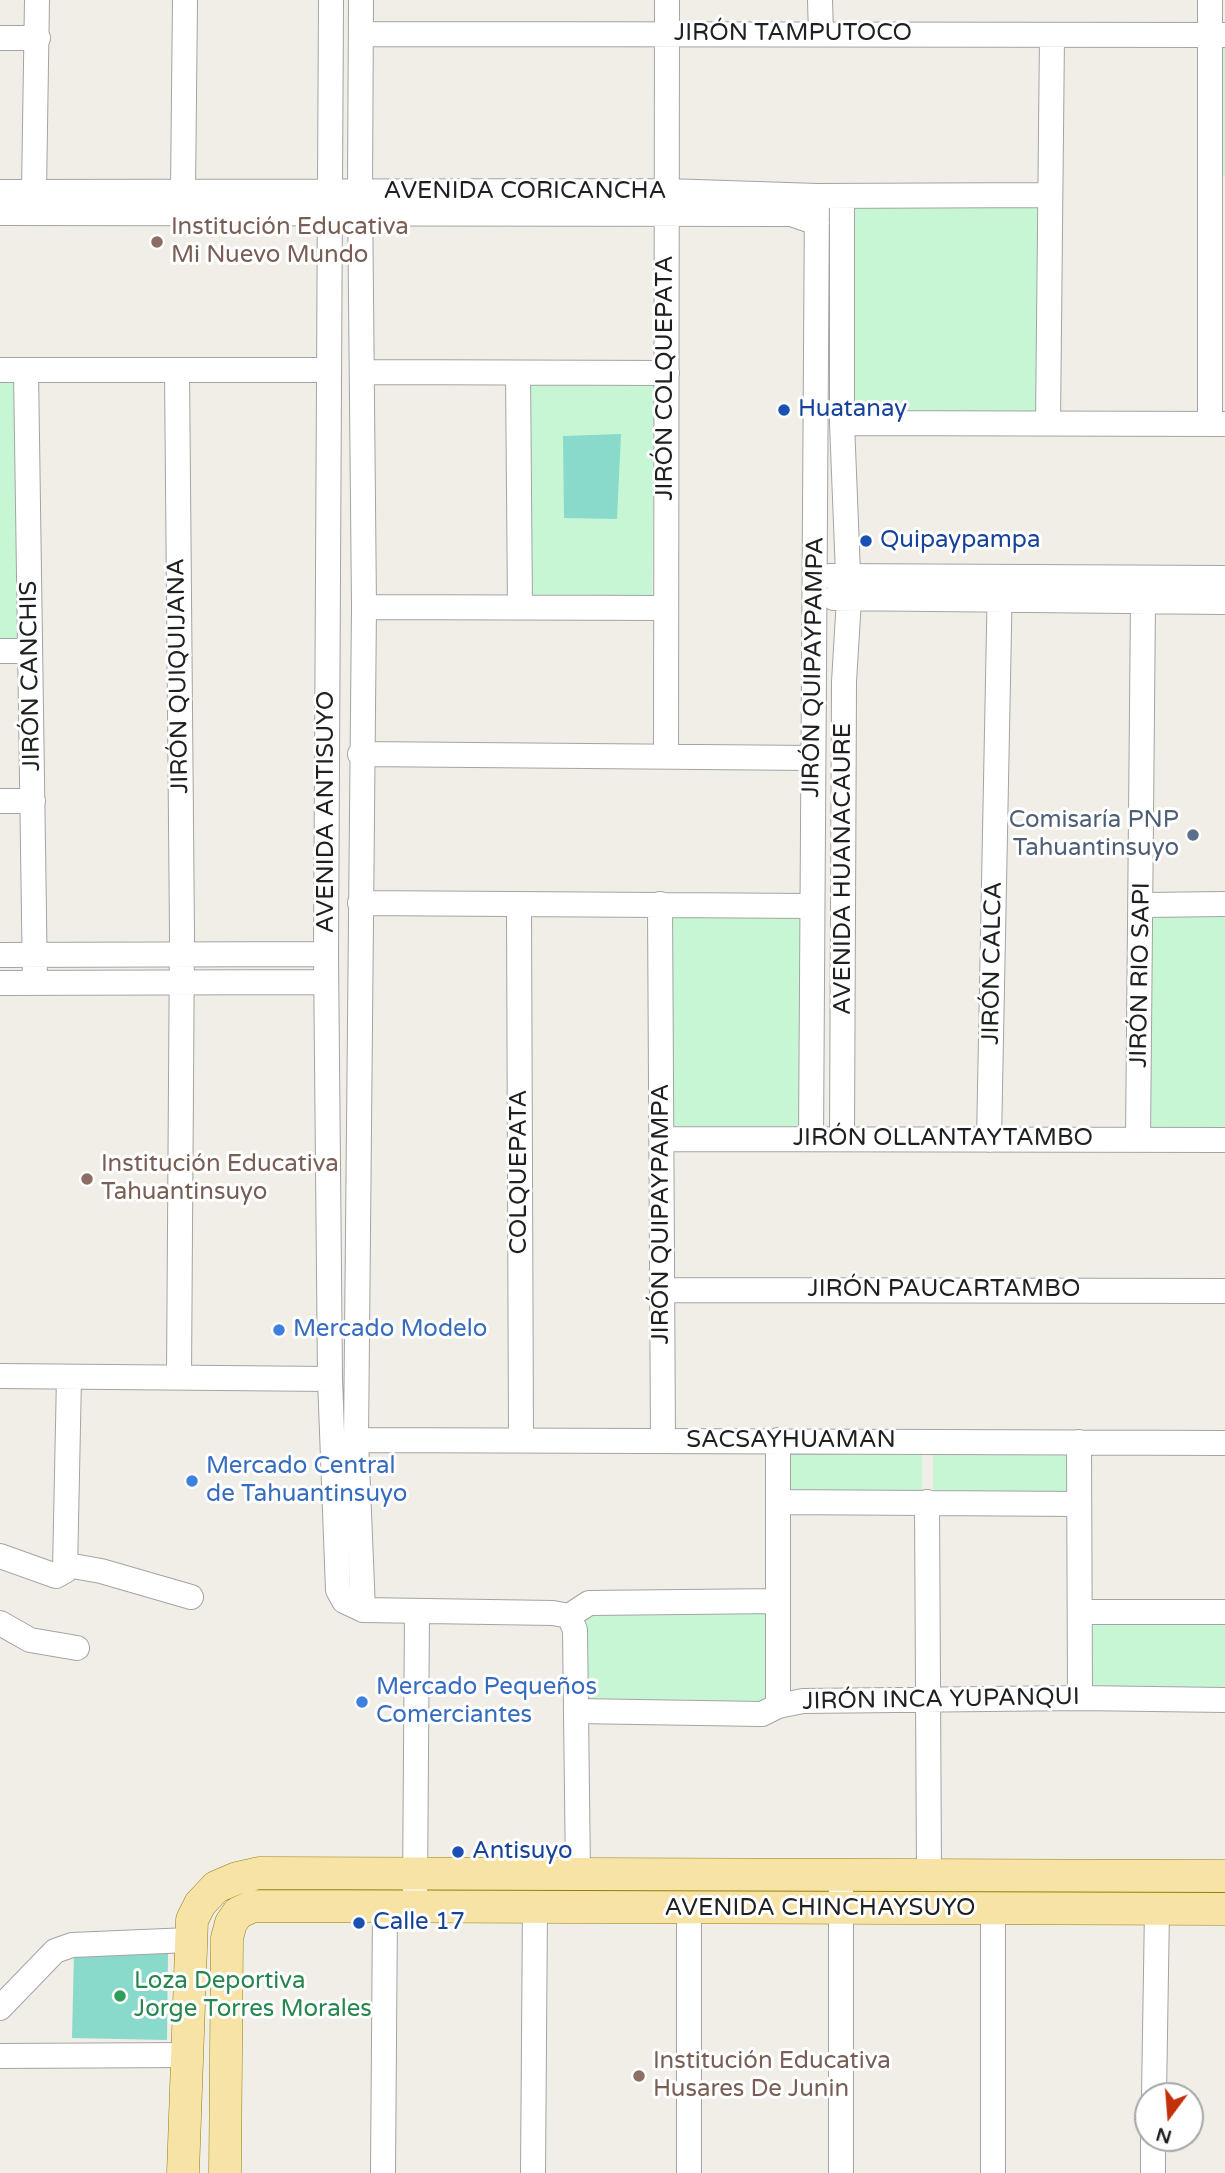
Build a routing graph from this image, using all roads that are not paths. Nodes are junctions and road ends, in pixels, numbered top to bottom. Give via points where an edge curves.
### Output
1 (37, 0) edge
2 (185, 0) edge
3 (331, 0) edge
4 (361, 0) edge
5 (667, 0) edge
6 (820, 0) edge
7 (1210, 0) edge
8 (361, 34) junction
9 (667, 34) junction
10 (821, 34) junction
11 (1052, 35) junction
12 (1218, 35) edge
13 (0, 38) edge
14 (38, 38) junction
15 (1218, 187) edge
16 (0, 191) edge
17 (34, 191) junction
18 (183, 191) junction
19 (1050, 195) junction
20 (829, 196) junction
21 (360, 203) junction
22 (666, 203) junction
23 (329, 204) junction
24 (0, 213) edge
25 (817, 223) junction
26 (0, 370) edge
27 (26, 370) junction
28 (177, 370) junction
29 (328, 370) junction
30 (363, 372) junction
31 (518, 373) junction
32 (667, 373) junction
33 (842, 423) junction
34 (1048, 423) junction
35 (1217, 424) edge
36 (1225, 578) edge
37 (816, 586) junction
38 (848, 588) junction
39 (1000, 589) junction
40 (1143, 601) junction
41 (1225, 602) edge
42 (363, 607) junction
43 (520, 607) junction
44 (666, 608) junction
45 (0, 651) edge
46 (30, 651) junction
47 (360, 754) junction
48 (666, 756) junction
49 (812, 758) junction
50 (0, 801) edge
51 (33, 801) junction
52 (360, 903) junction
53 (660, 904) junction
54 (1225, 904) edge
55 (519, 905) junction
56 (1143, 905) junction
57 (812, 906) junction
58 (182, 953) junction
59 (326, 954) junction
60 (0, 955) edge
61 (35, 955) junction
62 (326, 982) junction
63 (0, 983) edge
64 (35, 983) junction
65 (182, 983) junction
66 (662, 1139) junction
67 (811, 1139) junction
68 (842, 1139) junction
69 (989, 1140) junction
70 (1138, 1140) junction
71 (1225, 1140) edge
72 (663, 1290) junction
73 (1225, 1291) edge
74 (0, 1376) edge
75 (69, 1377) junction
76 (179, 1377) junction
77 (330, 1379) junction
78 (356, 1440) junction
79 (521, 1440) junction
80 (663, 1440) junction
81 (778, 1440) junction
82 (1079, 1442) junction
83 (1225, 1443) edge
84 (778, 1502) junction
85 (927, 1502) junction
86 (1079, 1504) junction
87 (0, 1556) edge
88 (61, 1570) junction
89 (191, 1597) dead end
90 (778, 1601) junction
91 (363, 1610) junction
92 (417, 1612) junction
93 (1081, 1612) junction
94 (1225, 1612) edge
95 (569, 1616) junction
96 (0, 1623) edge
97 (77, 1648) dead end
98 (1080, 1698) junction
99 (928, 1699) junction
100 (1225, 1700) edge
101 (778, 1706) junction
102 (576, 1711) junction
103 (415, 1874) junction
104 (578, 1874) junction
105 (841, 1875) junction
106 (929, 1875) junction
107 (1225, 1876) edge
108 (400, 1907) junction
109 (535, 1907) junction
110 (689, 1908) junction
111 (841, 1908) junction
112 (1157, 1909) junction
113 (1225, 1909) edge
114 (993, 1910) junction
115 (189, 1940) junction
116 (0, 2008) edge
117 (187, 2055) junction
118 (0, 2056) edge
119 (1154, 2082) edge
120 (1153, 2152) edge
121 (183, 2173) edge
122 (225, 2173) edge
123 (383, 2173) edge
124 (533, 2173) edge
125 (689, 2173) edge
126 (841, 2173) edge
127 (993, 2173) edge
128 (1153, 2173) edge

1 - 14 street
2 - 18 street
3 - 23 street, AVENIDA ANTISUYO
4 - 8 street, AVENIDA ANTISUYO
5 - 9 street, JIRÓN COLQUEPATA
6 - 10 street
7 - 12 street
8 - 9 street, JIRÓN TAMPUTOCO
8 - 21 street, AVENIDA ANTISUYO
9 - 10 street, JIRÓN TAMPUTOCO
9 - 22 street, JIRÓN COLQUEPATA
10 - 11 street, JIRÓN TAMPUTOCO
11 - 12 street, JIRÓN TAMPUTOCO
11 - 19 street
12 - 15 street
13 - 14 street
14 - 17 street
15 - 35 street
16 - 17 street, AVENIDA CORICANCHA
17 - 18 street, AVENIDA CORICANCHA
18 - 23 street, AVENIDA CORICANCHA
19 - 20 street, AVENIDA CORICANCHA
19 - 34 street
20 - 22 street, AVENIDA CORICANCHA
20 - 25 street, JIRÓN QUIPAYPAMPA
20 - 33 street, JIRÓN QUIPAYPAMPA
21 - 22 street, AVENIDA CORICANCHA
21 - 23 street, AVENIDA CORICANCHA
21 - 30 street, AVENIDA ANTISUYO
22 - 25 street, AVENIDA CORICANCHA via 791,214
22 - 32 street, JIRÓN COLQUEPATA
23 - 24 street, AVENIDA CORICANCHA
23 - 29 street, AVENIDA ANTISUYO
25 - 37 street, JIRÓN QUIPAYPAMPA
26 - 27 street
27 - 28 street
27 - 46 street, JIRÓN CANCHIS
28 - 29 street
28 - 58 street, JIRÓN QUIQUIJANA
29 - 59 street, AVENIDA ANTISUYO
30 - 31 street
30 - 42 street, AVENIDA ANTISUYO
31 - 32 street
31 - 43 street
32 - 44 street, JIRÓN COLQUEPATA
33 - 34 street
33 - 38 street, JIRÓN QUIPAYPAMPA
34 - 35 street
36 - 39 street
37 - 38 street
37 - 49 street, JIRÓN QUIPAYPAMPA
38 - 39 street
38 - 68 street, AVENIDA HUANACAURE
39 - 40 street
39 - 69 street, JIRÓN CALCA
40 - 41 street
40 - 56 street, JIRÓN RIO SAPI
42 - 43 street
42 - 47 street, AVENIDA ANTISUYO
43 - 44 street
44 - 48 street, JIRÓN COLQUEPATA
45 - 46 street
46 - 51 street, JIRÓN CANCHIS
47 - 48 street
47 - 52 street, AVENIDA ANTISUYO
48 - 49 street
49 - 57 street, JIRÓN QUIPAYPAMPA
50 - 51 street
51 - 61 street, JIRÓN CANCHIS
52 - 55 street
52 - 78 street, AVENIDA ANTISUYO
53 - 55 street
53 - 57 street
53 - 66 street, JIRÓN QUIPAYPAMPA
54 - 56 street
55 - 79 street, COLQUEPATA
56 - 70 street, JIRÓN RIO SAPI
57 - 67 street, JIRÓN QUIPAYPAMPA
58 - 59 street
58 - 61 street
58 - 65 street, JIRÓN QUIQUIJANA
59 - 62 street, AVENIDA ANTISUYO
60 - 61 street
61 - 64 street, JIRÓN CANCHIS
62 - 65 street
62 - 77 street, AVENIDA ANTISUYO
63 - 64 street
64 - 65 street
65 - 76 street, JIRÓN QUIQUIJANA
66 - 67 street, JIRÓN OLLANTAYTAMBO
66 - 72 street, JIRÓN QUIPAYPAMPA
67 - 68 street, JIRÓN OLLANTAYTAMBO
68 - 69 street, JIRÓN OLLANTAYTAMBO
69 - 70 street, JIRÓN OLLANTAYTAMBO
70 - 71 street, JIRÓN OLLANTAYTAMBO
72 - 73 street, JIRÓN PAUCARTAMBO
72 - 80 street, JIRÓN QUIPAYPAMPA
74 - 75 street
75 - 76 street
75 - 88 street
76 - 77 street
77 - 91 street, AVENIDA ANTISUYO via 338,1590 344,1601
78 - 79 street, SACSAYHUAMAN
78 - 91 street, AVENIDA ANTISUYO
79 - 80 street, SACSAYHUAMAN
80 - 81 street, SACSAYHUAMAN
81 - 82 street, SACSAYHUAMAN
81 - 84 street
82 - 83 street, SACSAYHUAMAN
82 - 86 street
84 - 85 street
84 - 90 street
85 - 86 street
85 - 99 street
86 - 93 street
87 - 88 street
88 - 89 street via 101,1571
90 - 95 street via 589,1603
90 - 101 street
91 - 92 street
92 - 95 street
92 - 103 street
93 - 94 street
93 - 98 street
95 - 102 street via 575,1630
96 - 97 street via 30,1640
98 - 99 street, JIRÓN INCA YUPANQUI
98 - 100 street, JIRÓN INCA YUPANQUI
99 - 101 street, JIRÓN INCA YUPANQUI via 803,1700
99 - 106 street
101 - 102 street, JIRÓN INCA YUPANQUI via 762,1714
102 - 104 street
103 - 104 main road, AVENIDA CHINCHAYSUYO
103 - 108 street
103 - 115 main road via 259,1873 237,1878 216,1887 200,1904
104 - 105 main road, AVENIDA CHINCHAYSUYO
105 - 106 main road, AVENIDA CHINCHAYSUYO
105 - 111 street
106 - 107 main road, AVENIDA CHINCHAYSUYO
108 - 109 main road, AVENIDA CHINCHAYSUYO
108 - 122 main road via 253,1906 238,1913 231,1923 227,1938
108 - 123 street
109 - 110 main road, AVENIDA CHINCHAYSUYO
109 - 124 street
110 - 111 main road, AVENIDA CHINCHAYSUYO
110 - 125 street
111 - 114 main road, AVENIDA CHINCHAYSUYO
111 - 126 street
112 - 113 main road, AVENIDA CHINCHAYSUYO
112 - 114 main road, AVENIDA CHINCHAYSUYO
112 - 119 street
114 - 127 street
115 - 116 street via 72,1945 50,1956
115 - 117 main road
117 - 118 street
117 - 121 main road
120 - 128 street

